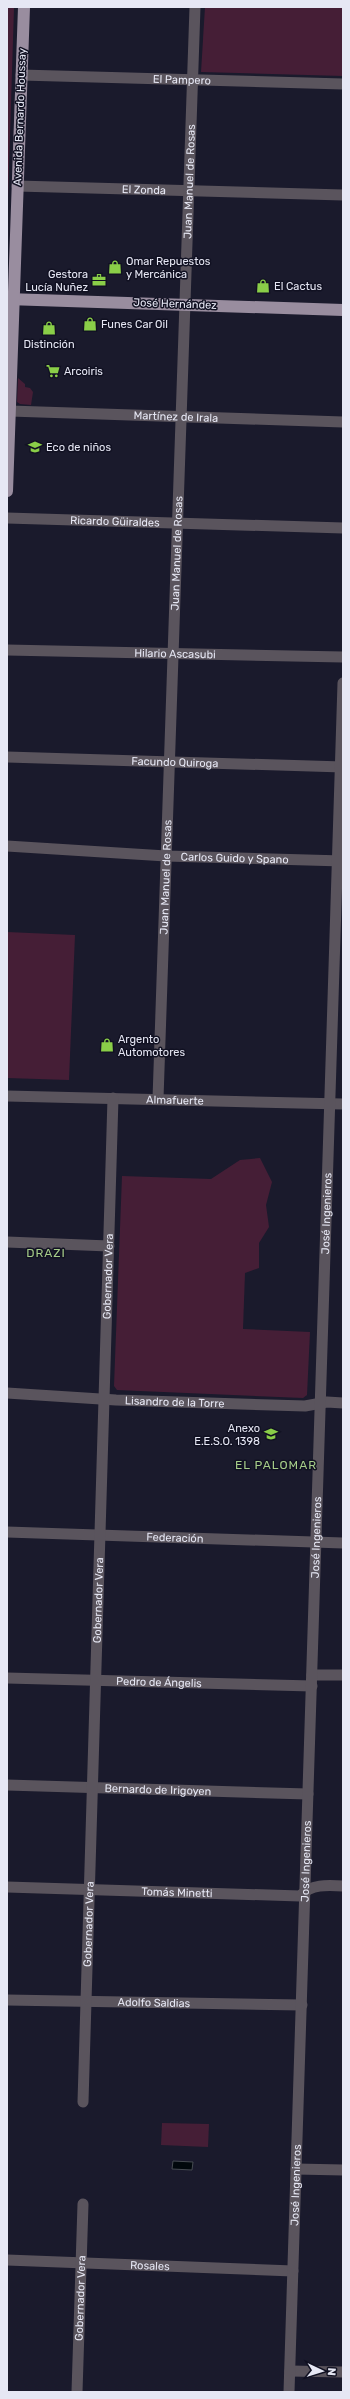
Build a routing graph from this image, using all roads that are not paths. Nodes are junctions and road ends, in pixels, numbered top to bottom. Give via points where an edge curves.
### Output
1 (24, 7) edge
2 (195, 7) edge
3 (21, 75) junction
4 (192, 80) junction
5 (343, 84) edge
6 (17, 186) junction
7 (188, 191) junction
8 (343, 195) edge
9 (10, 300) edge
10 (185, 305) junction
11 (343, 310) edge
12 (10, 411) junction
13 (181, 416) junction
14 (343, 422) edge
15 (7, 491) edge
16 (7, 518) edge
17 (177, 523) junction
18 (343, 528) edge
19 (7, 650) edge
20 (173, 654) junction
21 (343, 657) edge
22 (343, 683) edge
23 (7, 757) edge
24 (169, 762) junction
25 (342, 767) edge
26 (7, 846) edge
27 (166, 856) junction
28 (340, 861) edge
29 (7, 1096) edge
30 (113, 1098) junction
31 (158, 1099) junction
32 (330, 1103) junction
33 (343, 1104) edge
34 (7, 1242) edge
35 (109, 1246) junction
36 (7, 1393) edge
37 (104, 1399) junction
38 (321, 1403) junction
39 (343, 1403) edge
40 (7, 1532) edge
41 (100, 1535) junction
42 (316, 1542) junction
43 (343, 1543) edge
44 (343, 1675) edge
45 (7, 1678) edge
46 (96, 1680) junction
47 (312, 1680) junction
48 (7, 1785) edge
49 (93, 1788) junction
50 (308, 1794) junction
51 (343, 1886) edge
52 (7, 1887) edge
53 (90, 1890) junction
54 (305, 1890) junction
55 (7, 2000) edge
56 (86, 2001) junction
57 (302, 2005) junction
58 (83, 2102) dead end
59 (296, 2169) junction
60 (343, 2170) edge
61 (83, 2204) dead end
62 (7, 2260) edge
63 (81, 2263) junction
64 (293, 2271) junction
65 (290, 2371) junction
66 (343, 2372) edge
67 (77, 2392) edge
68 (289, 2392) edge

1 - 3 main road, Avenida Bernardo Houssay
2 - 4 street, Juan Manuel de Rosas
3 - 4 street, El Pampero
3 - 6 main road, Avenida Bernardo Houssay
4 - 5 street, El Pampero
4 - 7 street, Juan Manuel de Rosas
6 - 7 street, El Zonda
6 - 9 main road, Avenida Bernardo Houssay
7 - 8 street, El Zonda
7 - 10 street, Juan Manuel de Rosas
9 - 10 main road, José Hernández
9 - 12 main road, Avenida Bernardo Houssay
10 - 11 main road, José Hernández
10 - 13 street, Juan Manuel de Rosas
12 - 13 street, Martínez de Irala
12 - 15 main road, Avenida Bernardo Houssay
13 - 14 street, Martínez de Irala
13 - 17 street, Juan Manuel de Rosas
16 - 17 street, Ricardo Güiraldes
17 - 18 street, Ricardo Güiraldes
17 - 20 street, Juan Manuel de Rosas
19 - 20 street, Hilario Ascasubi
20 - 21 street, Hilario Ascasubi
20 - 24 street, Juan Manuel de Rosas
22 - 25 street, José Ingenieros
23 - 24 street, Facundo Quiroga
24 - 25 street, Facundo Quiroga
24 - 27 street, Juan Manuel de Rosas
25 - 28 street, José Ingenieros
26 - 27 street, Carlos Guido y Spano
27 - 28 street, Carlos Guido y Spano
27 - 31 street, Juan Manuel de Rosas
28 - 32 street, José Ingenieros
29 - 30 street, Almafuerte
30 - 31 street, Almafuerte
30 - 35 street, Gobernador Vera
31 - 32 street, Almafuerte
32 - 33 street, Almafuerte
32 - 38 street, José Ingenieros
34 - 35 street
35 - 37 street, Gobernador Vera
36 - 37 street, Lisandro de la Torre
37 - 38 street, Lisandro de la Torre via 305,1406
37 - 41 street, Gobernador Vera
38 - 39 street, Lisandro de la Torre
38 - 42 street, José Ingenieros
40 - 41 street, Federación
41 - 42 street, Federación
41 - 46 street, Gobernador Vera
42 - 43 street, Federación
42 - 47 street, José Ingenieros
44 - 47 street, Pedro de Ángelis
45 - 46 street, Pedro de Ángelis
46 - 47 street, Pedro de Ángelis
46 - 49 street, Gobernador Vera
47 - 50 street, José Ingenieros
48 - 49 street, Bernardo de Irigoyen
49 - 50 street, Bernardo de Irigoyen
49 - 53 street, Gobernador Vera
50 - 54 street, José Ingenieros
51 - 54 street, Tomás Minetti via 321,1885
52 - 53 street, Tomás Minetti
53 - 54 street, Tomás Minetti via 300,1896
53 - 56 street, Gobernador Vera
54 - 57 street, José Ingenieros
55 - 56 street, Adolfo Saldias
56 - 57 street, Adolfo Saldias
56 - 58 street, Gobernador Vera
57 - 59 street, José Ingenieros
59 - 60 street
59 - 64 street, José Ingenieros
61 - 63 street, Gobernador Vera
62 - 63 street, Rosales
63 - 64 street, Rosales
63 - 67 street, Gobernador Vera
64 - 65 street, José Ingenieros
65 - 66 street
65 - 68 street, José Ingenieros

